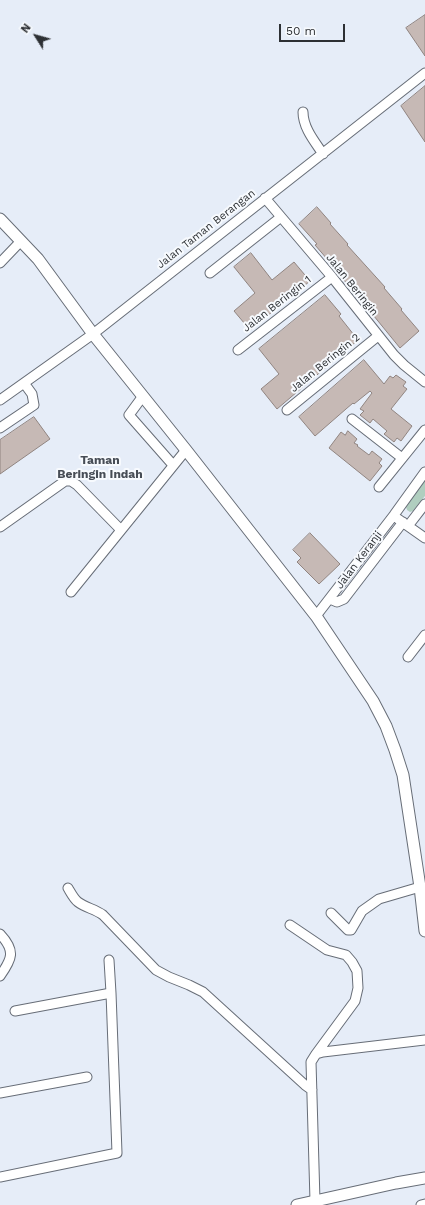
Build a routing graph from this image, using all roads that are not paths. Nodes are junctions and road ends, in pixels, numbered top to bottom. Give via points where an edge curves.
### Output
1 (425, 73) edge
2 (303, 112) dead end
3 (324, 154) junction
4 (265, 198) junction
5 (281, 217) junction
6 (0, 219) edge
7 (21, 240) junction
8 (0, 263) edge
9 (210, 273) dead end
10 (332, 277) junction
11 (93, 334) junction
12 (378, 336) junction
13 (238, 350) dead end
14 (425, 382) edge
15 (24, 383) junction
16 (143, 396) junction
17 (0, 400) edge
18 (287, 410) dead end
19 (352, 419) dead end
20 (0, 428) edge
21 (425, 430) edge
22 (186, 450) junction
23 (402, 458) junction
24 (173, 466) junction
25 (425, 472) edge
26 (380, 487) dead end
27 (425, 504) edge
28 (394, 515) junction
29 (406, 524) junction
30 (0, 527) edge
31 (121, 530) junction
32 (425, 538) edge
33 (71, 592) dead end
34 (330, 599) junction
35 (316, 616) junction
36 (425, 636) edge
37 (408, 657) dead end
38 (420, 887) junction
39 (68, 888) dead end
40 (331, 913) dead end
41 (290, 925) dead end
42 (425, 931) edge
43 (0, 934) edge
44 (109, 960) dead end
45 (0, 976) edge
46 (111, 993) junction
47 (15, 1011) dead end
48 (425, 1040) edge
49 (316, 1054) junction
50 (87, 1077) dead end
51 (312, 1090) junction
52 (0, 1093) edge
53 (0, 1177) edge
54 (425, 1178) edge
55 (315, 1201) junction
56 (425, 1204) edge
57 (297, 1205) edge
58 (421, 1205) edge

1 - 3 street, Jalan Taman Berangan
2 - 3 street via 310,135
3 - 4 street, Jalan Taman Berangan
4 - 5 street, Jalan Beringin
4 - 11 street, Jalan Taman Berangan
5 - 9 street
5 - 10 street, Jalan Beringin
6 - 7 street
7 - 8 street
7 - 11 street
10 - 12 street, Jalan Beringin
10 - 13 street, Jalan Beringin 1
11 - 15 street, Jalan Taman Berangan
11 - 16 street
12 - 14 street, Jalan Beringin via 404,365
12 - 18 street, Jalan Beringin 2
15 - 17 street, Jalan Taman Berangan
15 - 20 street via 32,394 34,405
16 - 22 street
16 - 24 street via 130,415
19 - 23 street
21 - 23 street
22 - 24 street
22 - 35 street
23 - 26 street
24 - 31 street
25 - 28 street
27 - 29 street, Jalan Keranji
28 - 29 street
28 - 34 street
29 - 32 street
29 - 34 street, Jalan Keranji via 344,599 337,602
30 - 31 street via 65,481 71,481 77,484
31 - 33 street
34 - 35 street
35 - 38 street via 373,701 386,726 402,775
36 - 37 street
38 - 40 street via 378,899 362,911 351,930
38 - 42 street
39 - 51 street via 79,903 102,915 156,970 203,992
41 - 49 street via 327,950 346,955 357,971 358,988 355,1001
43 - 45 street via 11,952 9,963
44 - 46 street
46 - 47 street
46 - 53 street via 117,1153
48 - 49 street
49 - 51 street via 311,1062
50 - 52 street
51 - 55 street
54 - 55 street
55 - 57 street
56 - 58 street

